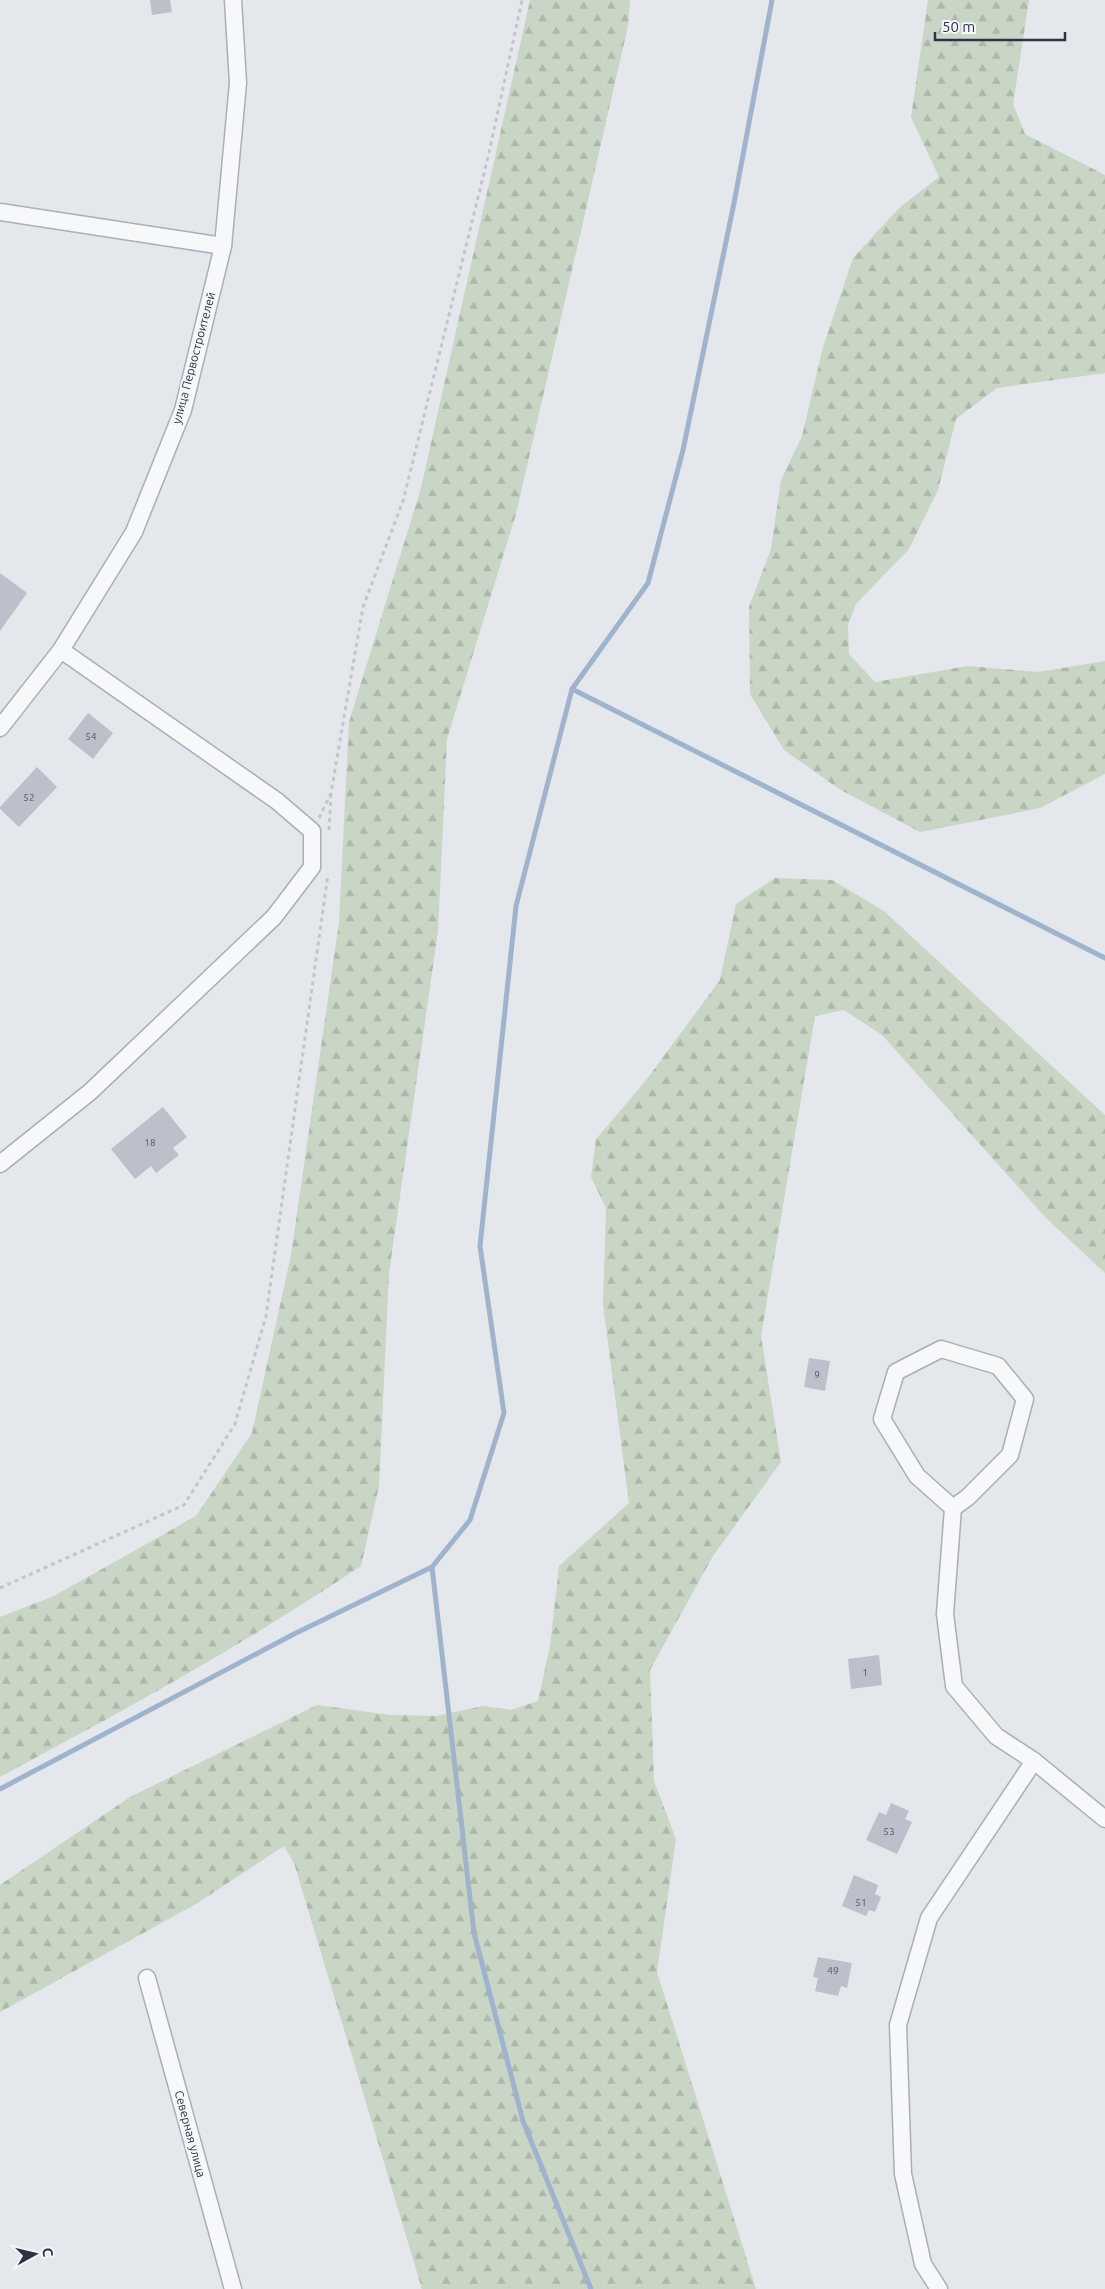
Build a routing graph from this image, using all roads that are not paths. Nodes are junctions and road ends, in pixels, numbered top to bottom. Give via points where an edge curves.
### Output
1 (233, 0) edge
2 (0, 212) edge
3 (223, 246) junction
4 (61, 650) junction
5 (0, 728) edge
6 (0, 1164) edge
7 (953, 1508) junction
8 (1034, 1761) junction
9 (1105, 1819) edge
10 (147, 1978) dead end
11 (233, 2289) edge
12 (939, 2289) edge

1 - 3 street, улица Первостроителей via 238,83
2 - 3 street
3 - 4 street, улица Первостроителей via 176,428 134,532
4 - 5 street, улица Первостроителей
4 - 6 street via 277,801 312,831 312,867 274,917 90,1092
7 - 7 street via 1010,1455 1025,1399 998,1366 941,1349 896,1372 882,1419 917,1476
7 - 8 street via 945,1614 954,1686 996,1736
8 - 9 street
8 - 12 street via 929,1918 898,2026 903,2174 923,2264
10 - 11 street, Северная улица

